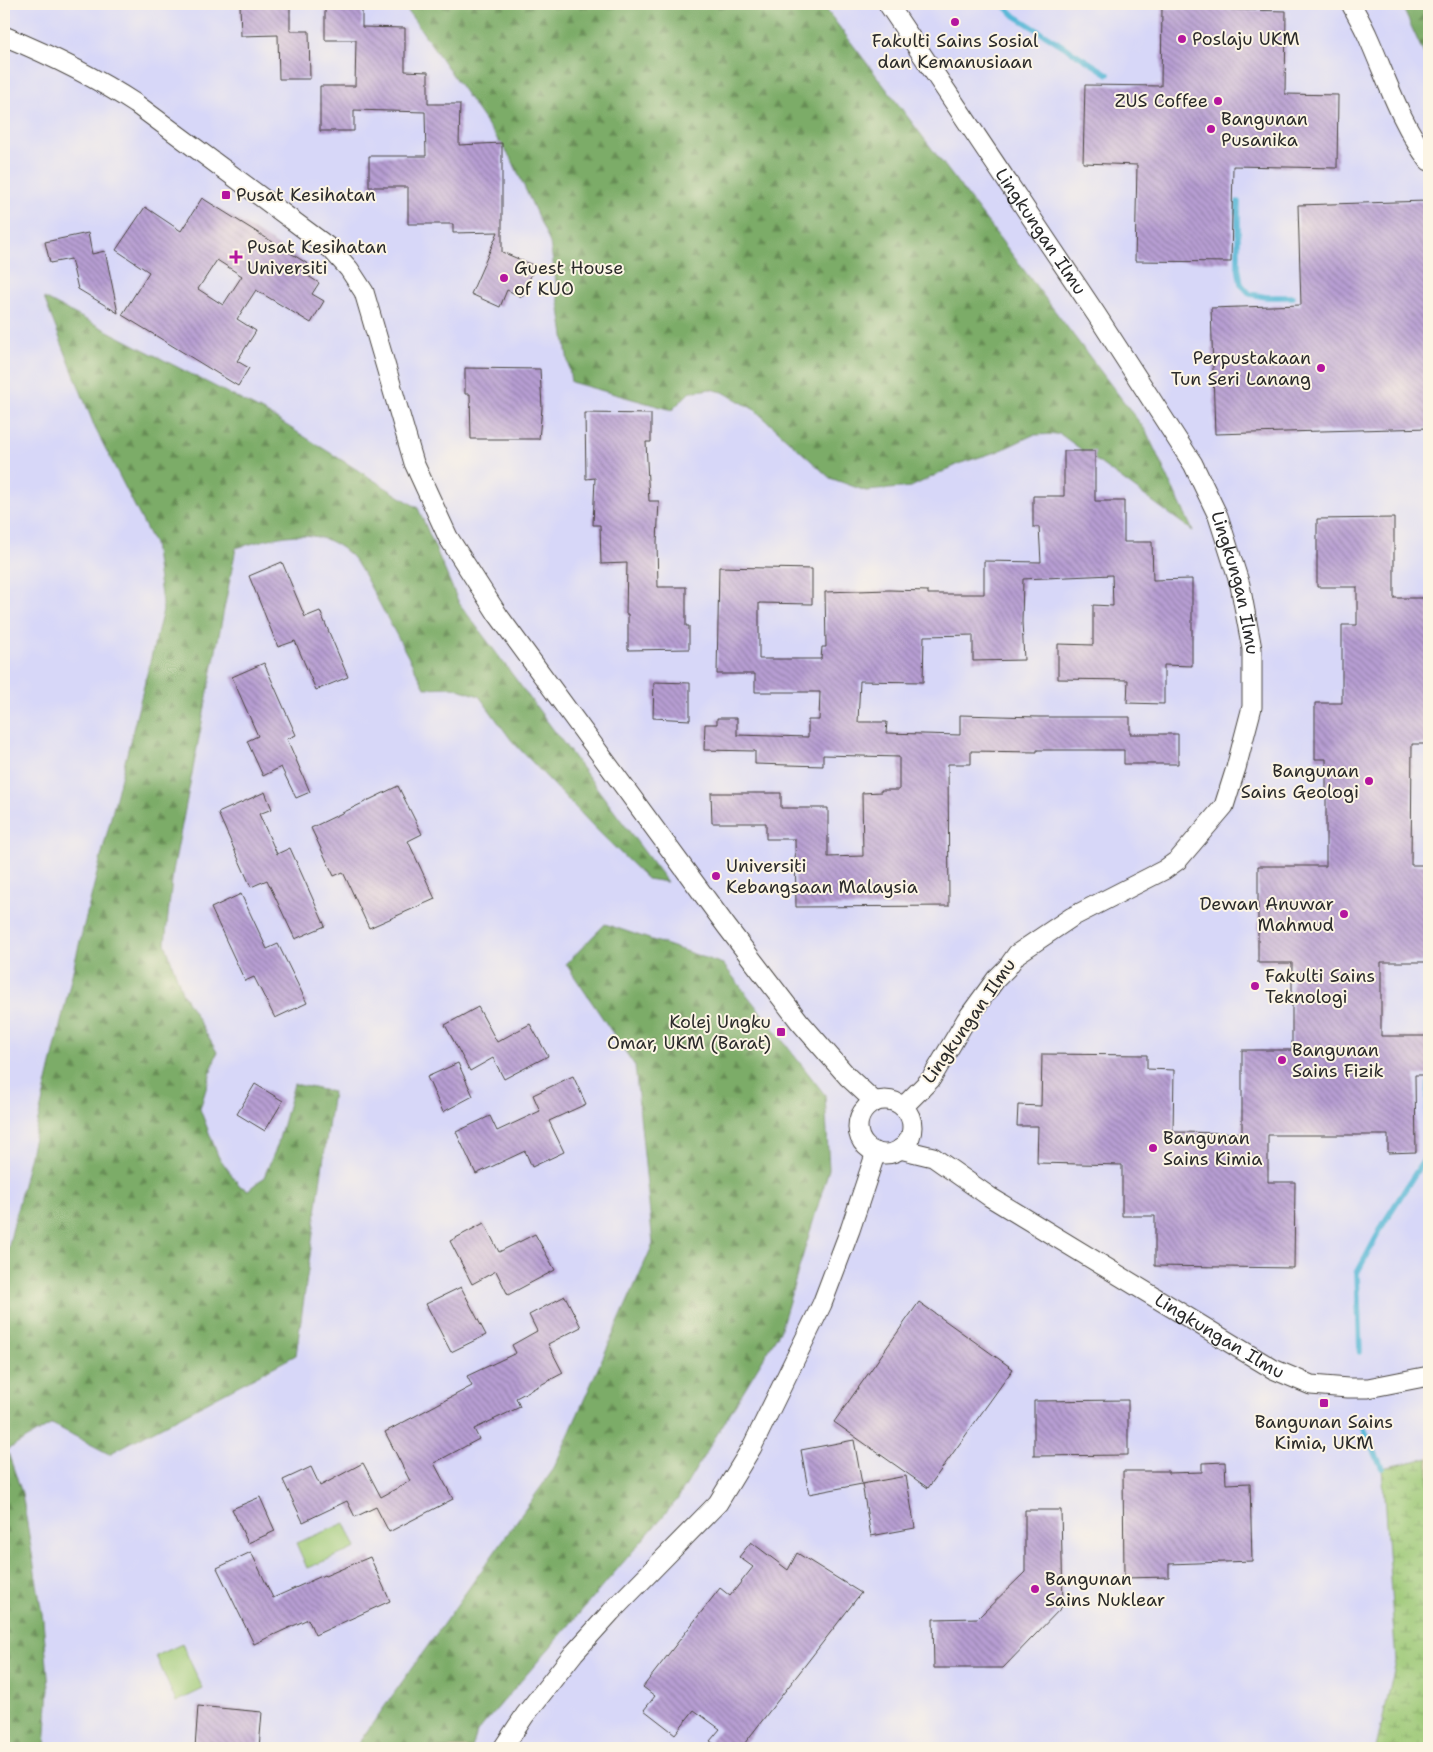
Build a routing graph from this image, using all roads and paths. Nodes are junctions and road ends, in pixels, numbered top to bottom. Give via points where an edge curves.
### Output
1 (888, 4) edge
2 (1351, 4) edge
3 (4, 36) edge
4 (1429, 161) edge
5 (875, 1102) junction
6 (903, 1107) junction
7 (900, 1149) junction
8 (876, 1152) junction
9 (1429, 1376) edge
10 (503, 1748) edge

1 - 6 street, Lingkungan Ilmu via 1193,464 1218,516 1237,577 1252,649 1252,707 1224,806 1178,860 1072,917 1017,954 966,1020 931,1080
2 - 4 street via 1414,141
3 - 5 street via 43,52 136,104 331,248 349,269 364,292 414,463 453,545 504,622 738,942 794,1015 848,1077
5 - 6 street via 890,1100
5 - 8 street via 862,1114 858,1132 868,1147
6 - 7 street via 912,1128
7 - 8 street
7 - 9 street, Lingkungan Ilmu via 933,1156 990,1197 1273,1369 1311,1385 1348,1388 1368,1388
8 - 10 street via 822,1304 752,1447 723,1495 574,1653 525,1714

